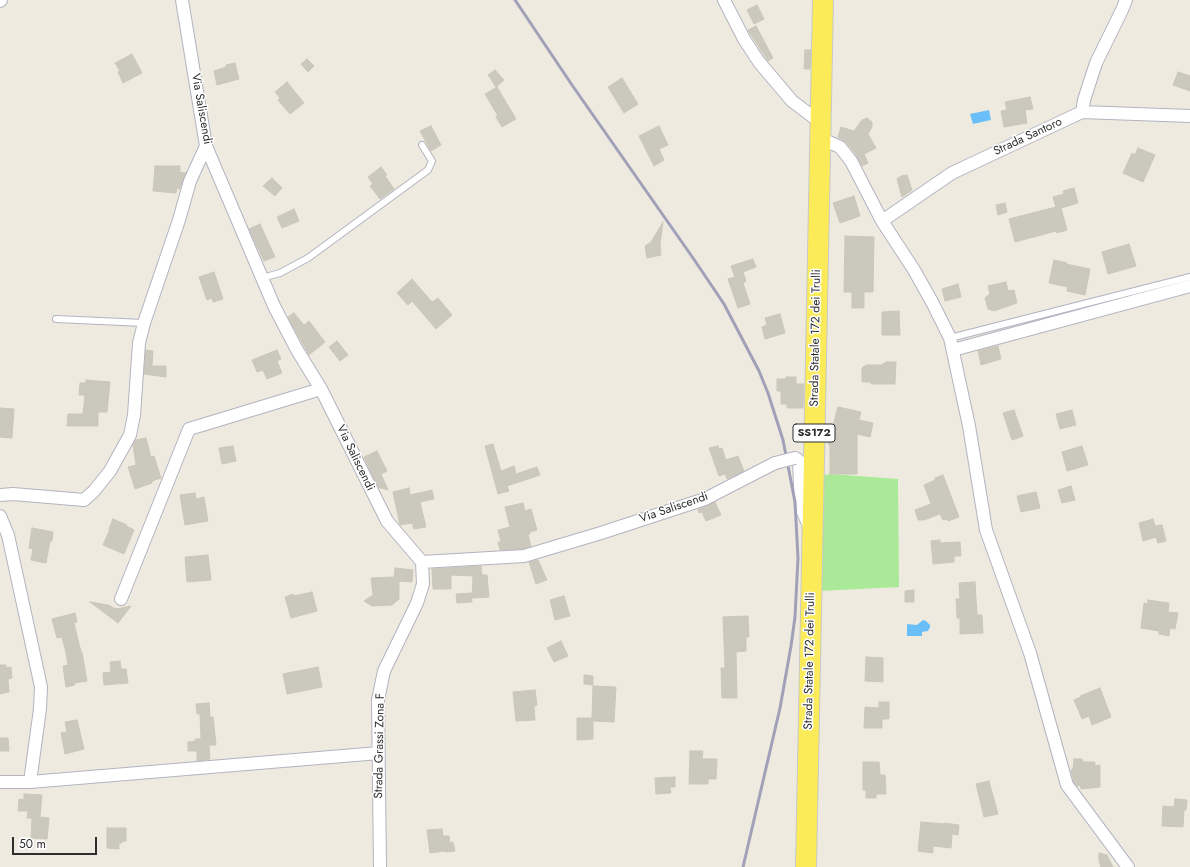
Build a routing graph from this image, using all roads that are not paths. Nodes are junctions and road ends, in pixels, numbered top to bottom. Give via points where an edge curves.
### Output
1 (182, 0) edge
2 (724, 0) edge
3 (823, 0) edge
4 (1126, 0) edge
5 (1082, 112) junction
6 (1190, 116) edge
7 (820, 130) junction
8 (422, 145) dead end
9 (206, 146) junction
10 (882, 221) junction
11 (1190, 276) edge
12 (262, 278) junction
13 (1190, 286) edge
14 (56, 319) dead end
15 (144, 323) junction
16 (952, 344) junction
17 (321, 388) junction
18 (0, 495) edge
19 (0, 516) edge
20 (812, 533) junction
21 (422, 562) junction
22 (121, 599) dead end
23 (379, 753) junction
24 (0, 782) edge
25 (30, 782) junction
26 (380, 867) edge
27 (806, 867) edge
28 (1128, 867) edge

1 - 9 street, Via Saliscendi
2 - 7 street via 759,62
3 - 7 main road, Strada Statale 172 dei Trulli / SS172
4 - 5 street via 1096,63
5 - 6 street, Strada Santoro
5 - 10 street, Strada Santoro via 952,173
7 - 10 street via 840,147 851,161
7 - 20 main road, Strada Statale 172 dei Trulli / SS172
8 - 12 lane via 432,161 428,170 308,258 280,273
9 - 12 street, Via Saliscendi
9 - 15 street via 190,181
10 - 16 street via 914,270
11 - 16 lane
12 - 17 street, Via Saliscendi via 297,350
13 - 16 street
14 - 15 lane
15 - 18 street via 139,343 134,415 130,435 110,471 94,491 84,500
16 - 28 street via 986,530 1030,654 1067,785
17 - 21 street, Via Saliscendi via 387,521
17 - 22 street via 189,429
19 - 25 street via 8,535 41,687
20 - 21 street, Via Saliscendi, bridge via 801,508 799,462 798,458 795,458 775,463 705,499 524,556
20 - 27 main road, Strada Statale 172 dei Trulli / SS172
21 - 23 street, Strada Grassi Zona F via 423,584 417,603 384,671 378,700
23 - 25 street
23 - 26 street, Strada Grassi Zona F
24 - 25 street

